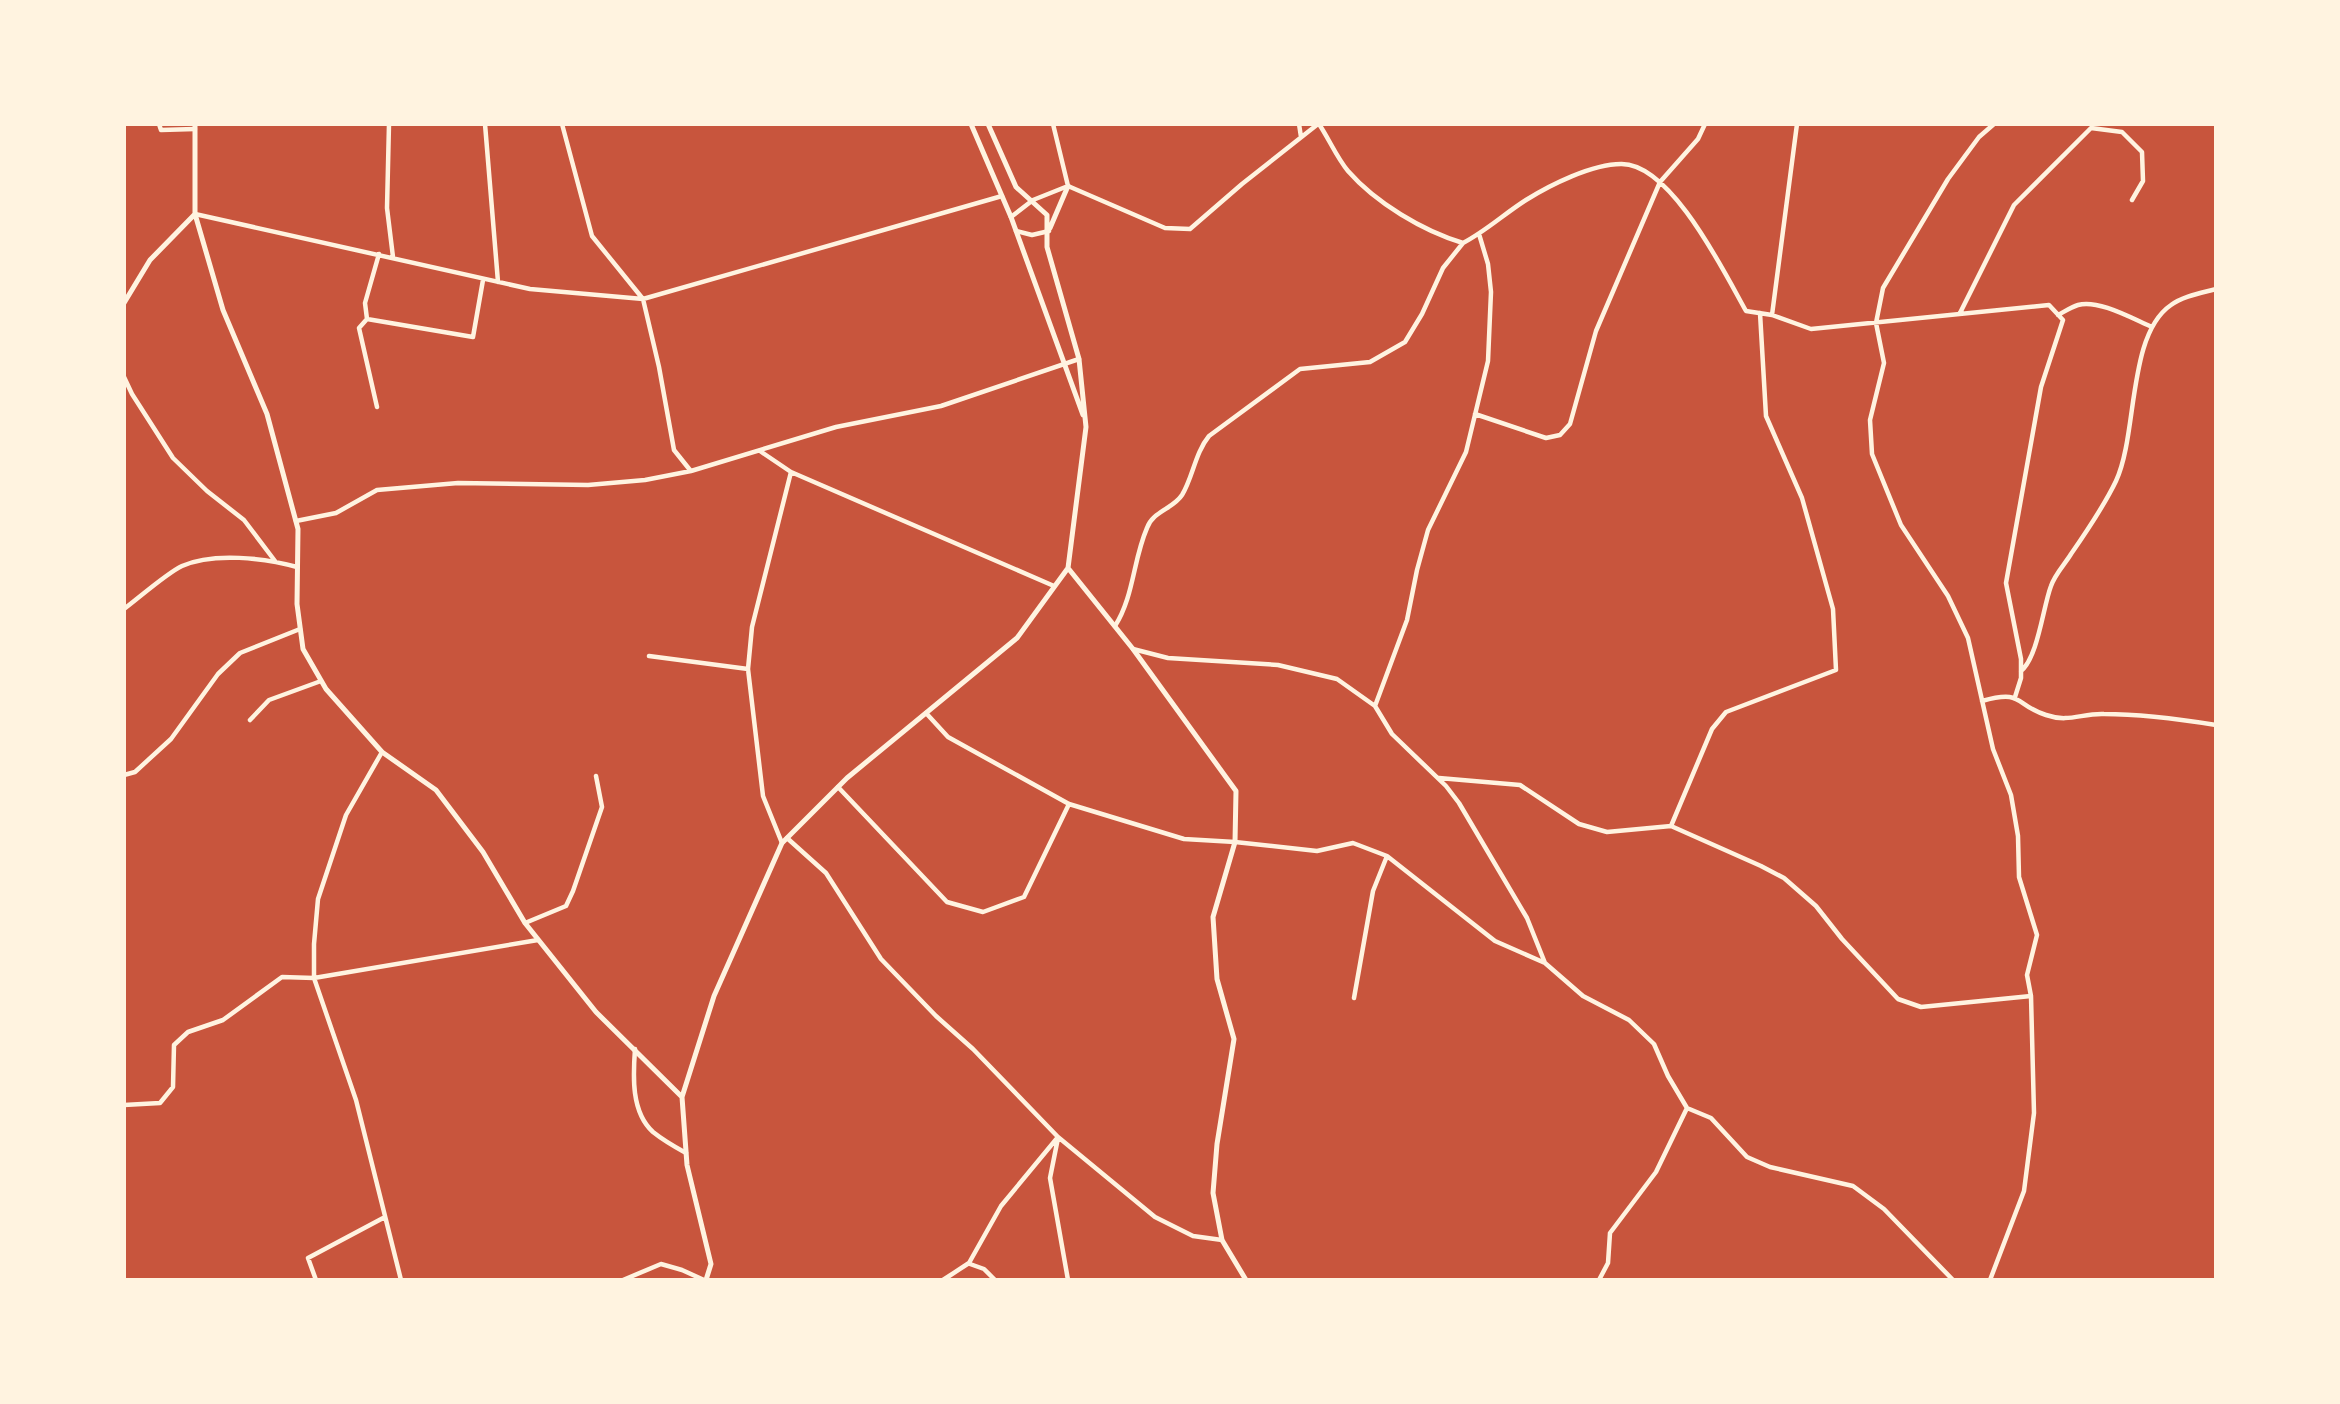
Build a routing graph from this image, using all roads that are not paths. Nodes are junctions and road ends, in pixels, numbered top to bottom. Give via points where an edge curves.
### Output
1 (159, 124) edge
2 (389, 124) edge
3 (485, 124) edge
4 (562, 124) edge
5 (971, 124) edge
6 (988, 124) edge
7 (1053, 124) edge
8 (1299, 124) edge
9 (1319, 124) edge
10 (1705, 124) edge
11 (1797, 124) edge
12 (1994, 124) edge
13 (195, 127) edge
14 (1301, 138) junction
15 (1660, 182) junction
16 (1068, 186) junction
17 (1002, 196) junction
18 (1033, 200) junction
19 (2132, 200) dead end
20 (195, 214) junction
21 (1011, 217) junction
22 (1016, 231) junction
23 (1049, 231) junction
24 (1479, 234) junction
25 (1463, 243) junction
26 (379, 254) junction
27 (393, 257) junction
28 (483, 280) junction
29 (498, 282) junction
30 (2216, 289) edge
31 (643, 299) junction
32 (124, 303) edge
33 (1760, 313) junction
34 (1959, 314) junction
35 (1772, 315) junction
36 (2058, 315) junction
37 (367, 319) junction
38 (1876, 323) junction
39 (2152, 327) junction
40 (1079, 359) junction
41 (1065, 365) junction
42 (124, 377) edge
43 (377, 407) dead end
44 (1475, 414) junction
45 (1086, 427) junction
46 (760, 451) junction
47 (691, 471) junction
48 (791, 472) junction
49 (296, 521) junction
50 (275, 561) junction
51 (297, 566) junction
52 (1068, 568) junction
53 (1054, 586) junction
54 (124, 608) edge
55 (1115, 626) junction
56 (300, 629) junction
57 (1133, 649) junction
58 (649, 656) dead end
59 (748, 669) junction
60 (2021, 671) junction
61 (321, 681) junction
62 (2015, 697) junction
63 (1982, 701) junction
64 (1375, 706) junction
65 (926, 713) junction
66 (250, 720) dead end
67 (2216, 725) edge
68 (382, 752) junction
69 (124, 775) edge
70 (596, 776) dead end
71 (1436, 777) junction
72 (838, 787) junction
73 (1069, 804) junction
74 (1671, 826) junction
75 (785, 840) junction
76 (1235, 842) junction
77 (1387, 856) junction
78 (525, 923) junction
79 (539, 939) junction
80 (1545, 963) junction
81 (314, 978) junction
82 (2031, 996) junction
83 (1354, 998) dead end
84 (635, 1048) junction
85 (682, 1097) junction
86 (124, 1105) edge
87 (1687, 1108) junction
88 (1058, 1137) junction
89 (686, 1153) junction
90 (385, 1217) junction
91 (1222, 1240) junction
92 (970, 1264) junction
93 (316, 1280) edge
94 (401, 1280) edge
95 (623, 1280) edge
96 (705, 1280) edge
97 (943, 1280) edge
98 (995, 1280) edge
99 (1068, 1280) edge
100 (1246, 1280) edge
101 (1599, 1280) edge
102 (1953, 1280) edge
103 (1990, 1280) edge

1 - 13 street via 161,130
2 - 27 street via 387,208
3 - 29 street
4 - 31 street via 592,236
5 - 17 street
6 - 18 street via 1016,187
7 - 16 street
8 - 14 street
9 - 14 street
9 - 25 street via 1346,169 1371,195 1440,236
10 - 15 street
11 - 35 street
12 - 38 street via 1948,179 1883,288
13 - 20 street
14 - 16 street via 1190,229 1165,228
15 - 24 street via 1622,164 1578,173
15 - 33 street via 1684,206 1746,311
15 - 44 street via 1595,331 1570,424 1560,435 1546,438
16 - 18 street
16 - 23 street
17 - 21 street
17 - 31 street
18 - 21 street
18 - 23 street via 1048,215
19 - 34 street via 2143,180 2142,152 2122,132 2091,128 2014,205
20 - 26 street
20 - 32 street via 150,260
20 - 49 street via 223,310 267,414
21 - 22 street
22 - 23 street via 1031,235
22 - 41 street
23 - 40 street via 1047,247
24 - 25 street
24 - 44 street via 1491,292 1488,361
25 - 55 street via 1443,268 1405,342 1370,362 1300,369 1209,436 1182,495 1147,526 1130,593
26 - 27 street
26 - 37 street via 365,303
27 - 28 street
28 - 29 street
28 - 37 street via 473,338
29 - 31 street
30 - 39 street via 2179,300
31 - 47 street via 674,450
33 - 35 street
33 - 74 street via 1766,416 1802,498 1833,608 1836,670 1726,712 1712,729
34 - 36 street via 2049,305
34 - 38 street
35 - 38 street via 1811,329
36 - 39 street via 2085,304
36 - 60 street via 2063,320 2041,387 2006,583
37 - 43 street via 359,328
38 - 63 street via 1884,363 1870,420 1872,454 1901,525 1948,596 1968,638
39 - 60 street via 2117,479 2052,583 2031,657
40 - 41 street
40 - 45 street
41 - 45 street
41 - 46 street via 941,406 836,427
42 - 50 street via 173,458 244,520
44 - 64 street via 1466,452 1428,530 1407,620
45 - 52 street
46 - 47 street
46 - 48 street
47 - 49 street via 588,485 458,482 377,490 336,513
48 - 53 street
48 - 59 street via 752,627
49 - 51 street
50 - 51 street
50 - 54 street via 217,558 182,566
51 - 56 street
52 - 53 street
52 - 55 street
53 - 65 street via 1017,638
55 - 57 street
56 - 61 street via 303,649
56 - 69 street via 240,653 218,674 171,739 135,772
57 - 64 street via 1168,657 1278,665 1336,679
57 - 76 street via 1236,791
58 - 59 street
59 - 75 street via 763,796
60 - 62 street
61 - 66 street via 269,700
61 - 68 street
62 - 63 street
62 - 67 street via 2044,715 2068,720 2100,713
63 - 82 street via 1993,749 2011,795 2019,877 2037,935 2027,975
64 - 71 street via 1392,734
65 - 72 street
65 - 73 street via 948,737
68 - 78 street via 436,790 483,852
68 - 81 street via 346,815 318,899
70 - 78 street via 602,807 566,906
71 - 74 street via 1520,785 1579,824 1607,831
71 - 80 street via 1459,803 1527,918
72 - 73 street via 947,902 983,912 1024,897
72 - 75 street
73 - 76 street via 1184,839
74 - 82 street via 1784,878 1816,906 1898,999 1921,1007
75 - 85 street via 714,996
75 - 88 street via 826,873 881,959
76 - 77 street via 1317,851 1353,843
76 - 91 street via 1213,917 1217,979 1234,1039 1213,1193
77 - 80 street via 1495,941
77 - 83 street via 1373,891
78 - 79 street
79 - 81 street
79 - 84 street via 596,1012
80 - 87 street via 1583,996 1629,1020 1654,1044
81 - 86 street via 282,976 223,1020 188,1032 174,1045 173,1087 160,1103
81 - 90 street via 356,1100
82 - 103 street via 2034,1113 2024,1191
84 - 85 street
84 - 89 street via 633,1075 639,1112 652,1131
85 - 89 street
87 - 101 street via 1656,1172 1610,1233 1608,1263
87 - 102 street via 1711,1118 1747,1157 1770,1167 1853,1186 1884,1209
88 - 91 street via 1154,1217 1193,1236
88 - 92 street via 1001,1206
88 - 99 street via 1051,1178
89 - 96 street via 711,1264
90 - 93 street via 308,1258
90 - 94 street
91 - 100 street
92 - 97 street
92 - 98 street
95 - 96 street via 661,1264

